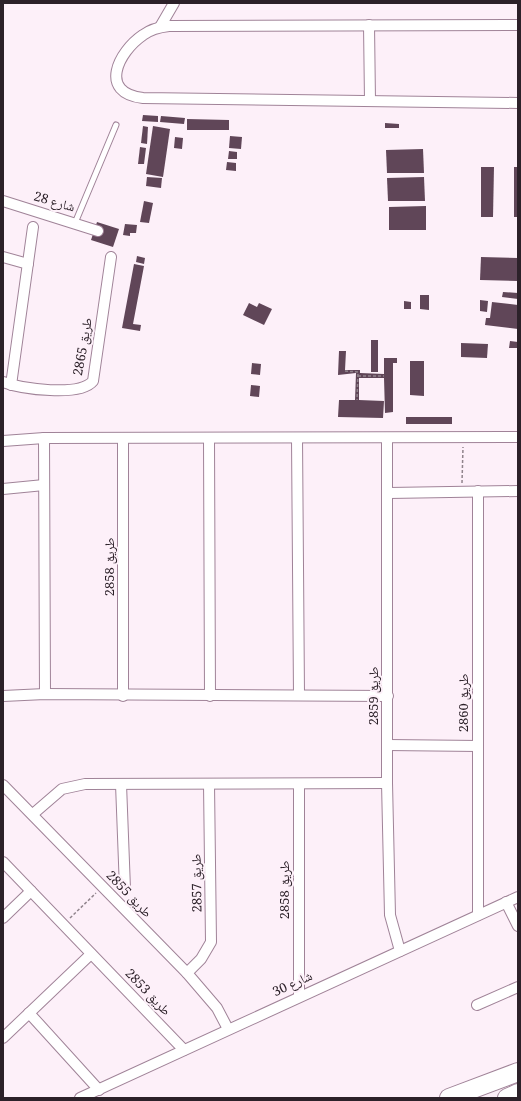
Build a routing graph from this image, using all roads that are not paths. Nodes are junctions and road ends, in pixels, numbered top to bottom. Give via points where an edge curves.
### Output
1 (174, 3) edge
2 (369, 25) junction
3 (518, 25) edge
4 (160, 27) junction
5 (370, 101) junction
6 (518, 103) edge
7 (116, 125) dead end
8 (3, 201) edge
9 (75, 223) junction
10 (33, 227) dead end
11 (98, 231) dead end
12 (3, 257) edge
13 (110, 257) dead end
14 (28, 264) junction
15 (7, 384) edge
16 (518, 437) edge
17 (44, 438) junction
18 (123, 438) junction
19 (297, 438) junction
20 (209, 439) junction
21 (387, 439) junction
22 (3, 441) edge
23 (44, 485) junction
24 (3, 489) edge
25 (478, 491) junction
26 (518, 491) edge
27 (389, 493) junction
28 (45, 694) junction
29 (299, 695) junction
30 (3, 696) edge
31 (123, 696) junction
32 (210, 696) junction
33 (388, 696) junction
34 (388, 745) junction
35 (478, 746) junction
36 (387, 783) junction
37 (121, 784) junction
38 (209, 784) junction
39 (299, 784) junction
40 (5, 790) edge
41 (33, 814) junction
42 (3, 862) edge
43 (125, 889) dead end
44 (31, 891) junction
45 (518, 897) edge
46 (506, 902) junction
47 (478, 915) junction
48 (3, 918) edge
49 (518, 926) edge
50 (400, 951) junction
51 (91, 954) junction
52 (187, 973) junction
53 (518, 986) edge
54 (299, 996) junction
55 (477, 1005) dead end
56 (29, 1013) junction
57 (228, 1029) junction
58 (3, 1038) edge
59 (184, 1050) junction
60 (518, 1072) edge
61 (99, 1090) junction
62 (518, 1093) edge
63 (80, 1098) edge
64 (449, 1098) edge
65 (507, 1098) edge

1 - 4 street
2 - 3 street
2 - 4 street
2 - 5 street
4 - 5 street via 136,40 117,64 118,84 124,92 133,97
5 - 6 street
7 - 9 lane
8 - 9 street, شارع 28
9 - 11 street, شارع 28
10 - 14 street, طريق 2865
12 - 14 street
13 - 15 street, طريق 2865 via 93,381 89,386 82,389 43,390
14 - 15 street, طريق 2865
16 - 21 street
17 - 18 street
17 - 22 street
17 - 23 street
18 - 20 street
18 - 31 street, طريق 2858
19 - 20 street
19 - 21 street
19 - 29 street
20 - 32 street
21 - 27 street, طريق 2859
23 - 24 street
23 - 28 street
25 - 26 street
25 - 27 street
25 - 35 street, طريق 2860
27 - 33 street, طريق 2859
28 - 30 street
28 - 31 street
29 - 32 street
29 - 33 street
31 - 32 street
33 - 34 street, طريق 2859
34 - 35 street
34 - 36 street, طريق 2859
35 - 47 street, طريق 2860
36 - 39 street
36 - 50 street, طريق 2859 via 390,915
37 - 38 street
37 - 41 street via 73,785 62,789
37 - 43 street
38 - 39 street
38 - 52 street, طريق 2857 via 211,942 207,951
39 - 54 street, طريق 2858
40 - 41 street, طريق 2855
41 - 52 street, طريق 2855
42 - 44 street, طريق 2853
44 - 48 street
44 - 51 street, طريق 2853
45 - 46 street, شارع 30
46 - 47 street, شارع 30
46 - 49 street
47 - 50 street, شارع 30
50 - 54 street, شارع 30
51 - 56 street
51 - 59 street, طريق 2853
52 - 57 street, طريق 2855 via 217,1008
53 - 55 street
54 - 57 street, شارع 30
56 - 58 street
56 - 61 street
57 - 59 street, شارع 30
59 - 61 street, شارع 30
60 - 64 highway
61 - 63 street, شارع 30
62 - 65 highway

